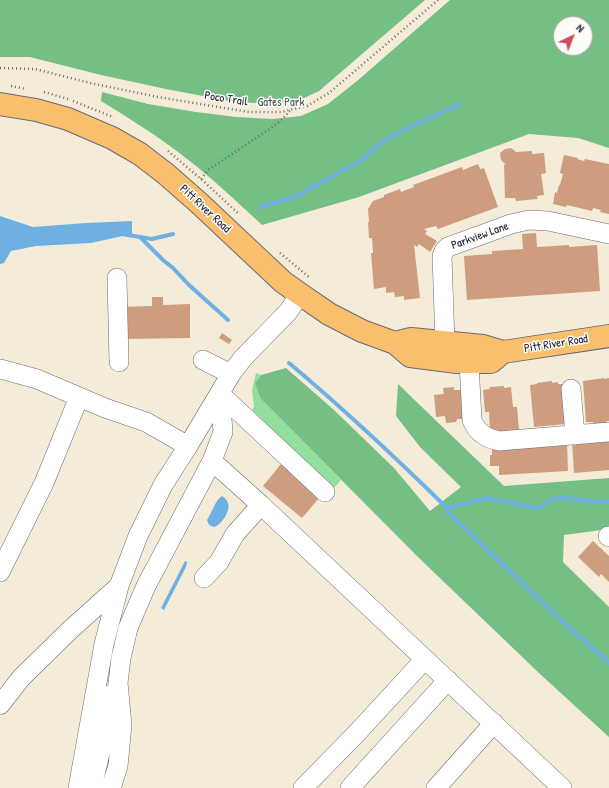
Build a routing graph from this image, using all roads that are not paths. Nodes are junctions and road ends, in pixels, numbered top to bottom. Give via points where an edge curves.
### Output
1 (3, 95) edge
2 (609, 234) edge
3 (116, 278) dead end
4 (306, 287) junction
5 (609, 336) edge
6 (395, 343) junction
7 (445, 343) junction
8 (503, 352) junction
9 (203, 360) dead end
10 (119, 362) dead end
11 (469, 362) junction
12 (0, 369) edge
13 (230, 374) junction
14 (571, 389) dead end
15 (220, 394) junction
16 (79, 397) junction
17 (609, 432) edge
18 (575, 435) junction
19 (188, 446) junction
20 (212, 461) junction
21 (325, 492) dead end
22 (261, 505) junction
23 (0, 572) edge
24 (204, 578) dead end
25 (119, 586) junction
26 (425, 659) junction
27 (448, 680) junction
28 (118, 682) junction
29 (0, 705) edge
30 (494, 724) junction
31 (78, 788) edge
32 (92, 788) edge
33 (111, 788) edge
34 (303, 788) edge
35 (350, 788) edge
36 (436, 788) edge
37 (562, 788) edge

1 - 4 main road, Pitt River Road via 36,110 68,119 112,138 140,154 199,203 283,282
2 - 7 lane, Parkview Lane via 548,221 529,220 448,247 442,256
3 - 10 lane
4 - 6 main road, Pitt River Road via 329,314 362,331
4 - 13 lane via 288,312
5 - 8 main road, Pitt River Road
6 - 7 main road, Pitt River Road via 411,339
6 - 11 main road, Pitt River Road via 410,356
7 - 8 main road, Pitt River Road via 484,346
8 - 11 main road, Pitt River Road via 491,362
9 - 13 lane
11 - 18 lane via 472,420 476,428 489,439 499,442
12 - 16 lane via 37,379
13 - 15 lane
14 - 18 lane
15 - 19 lane
15 - 20 lane via 223,432
15 - 21 lane
16 - 19 lane via 146,422
16 - 23 lane via 44,483
17 - 18 lane
19 - 25 lane via 163,485 138,536
20 - 22 lane
20 - 28 lane via 146,586 128,628
22 - 24 lane via 235,534 218,562
22 - 26 lane
25 - 29 lane via 70,630 22,678
25 - 31 lane via 104,644
26 - 27 lane
26 - 34 lane
27 - 30 lane
27 - 35 lane
28 - 32 lane via 112,696
28 - 33 lane via 122,725 118,766
30 - 36 lane
30 - 37 lane

